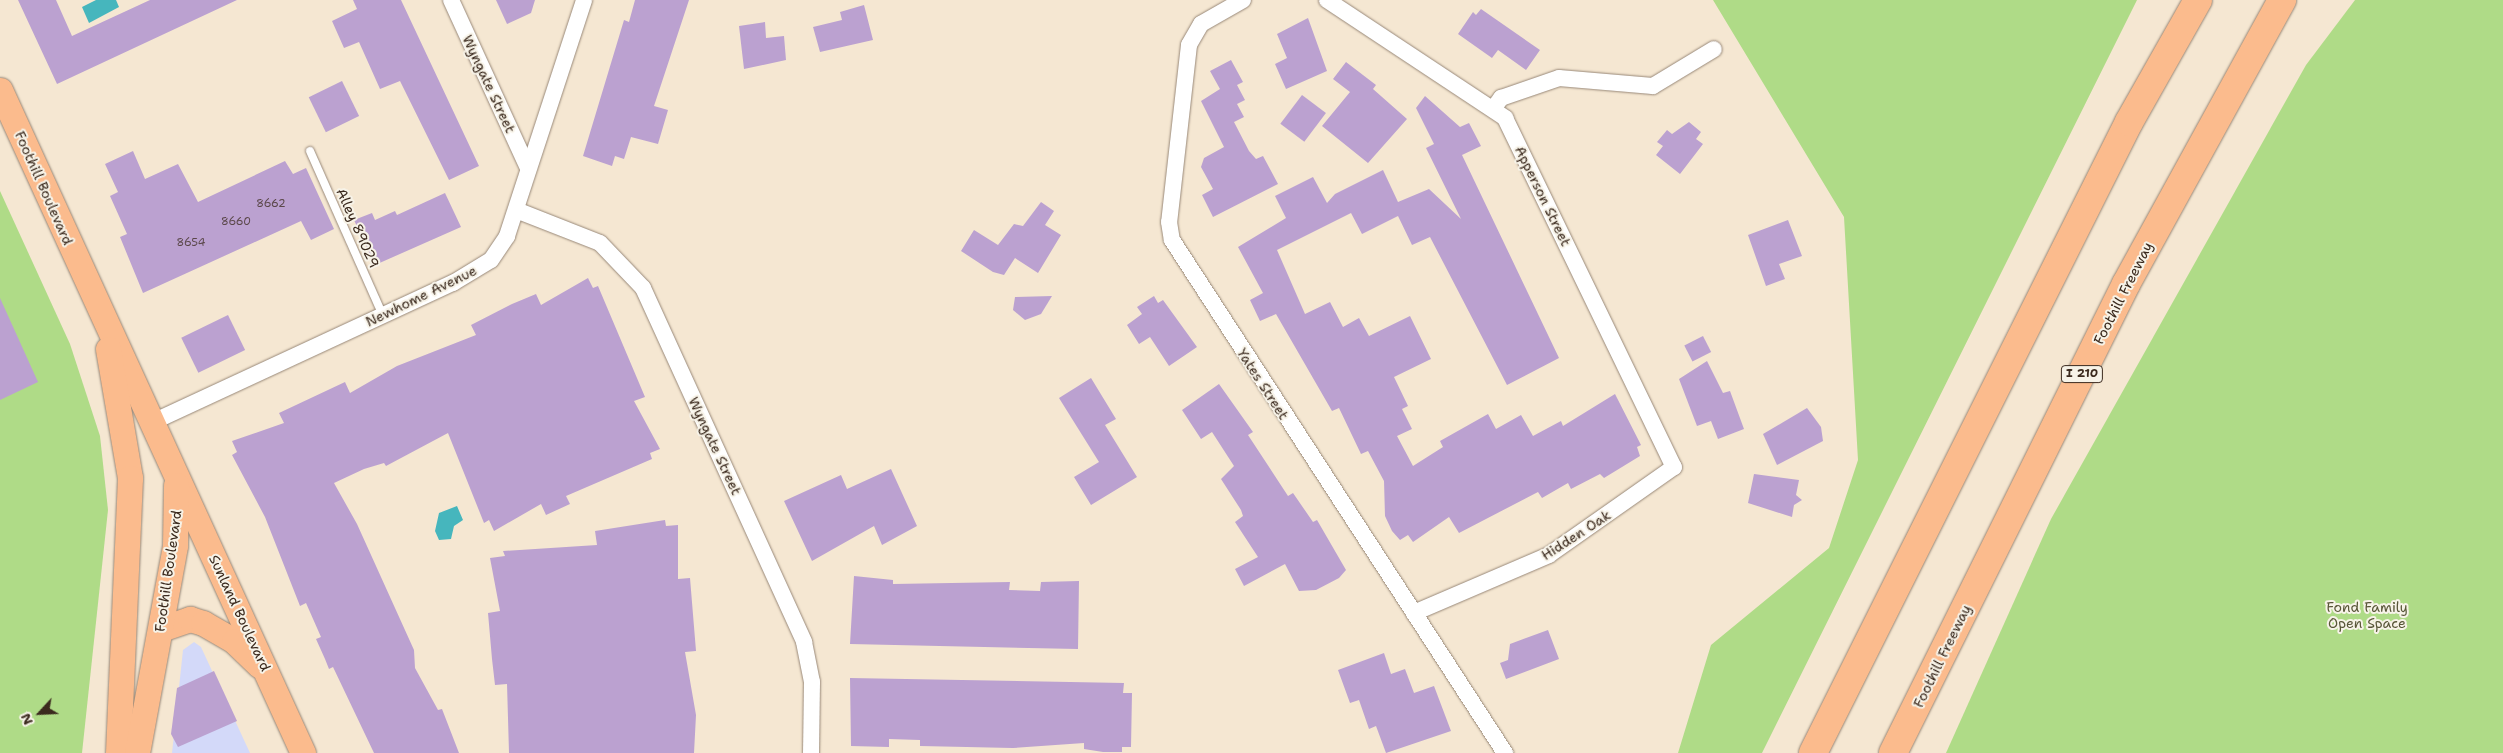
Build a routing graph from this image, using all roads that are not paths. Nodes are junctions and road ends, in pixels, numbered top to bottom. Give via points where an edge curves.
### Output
1 (451, 0) edge
2 (584, 0) edge
3 (1243, 0) edge
4 (1327, 0) edge
5 (2198, 0) edge
6 (2282, 0) edge
7 (1714, 49) dead end
8 (0, 90) edge
9 (1493, 109) junction
10 (310, 151) dead end
11 (528, 168) junction
12 (516, 210) junction
13 (101, 313) junction
14 (384, 316) junction
15 (153, 422) junction
16 (1674, 467) joint
17 (176, 473) junction
18 (1414, 613) junction
19 (161, 629) junction
20 (268, 674) junction
21 (118, 753) edge
22 (137, 753) edge
23 (303, 753) edge
24 (811, 753) edge
25 (1505, 753) edge
26 (1813, 753) edge
27 (1893, 753) edge

1 - 11 street, Wyngate Street
2 - 11 street, Newhome Avenue
3 - 18 street, Yates Street via 1201,24 1189,45 1169,222 1172,240
4 - 9 street, Apperson Street
5 - 26 highway via 2128,122
6 - 27 highway, Foothill Freeway / I 210 via 2126,284
7 - 9 street via 1653,86 1559,78 1501,98
8 - 13 main road, Foothill Boulevard
9 - 16 street, Apperson Street via 1509,125
10 - 14 lane, Alley 89029
11 - 12 street, Newhome Avenue
12 - 14 street, Newhome Avenue via 503,246 490,260
12 - 24 street, Wyngate Street via 600,243 643,288 804,642 812,682
13 - 15 main road, Foothill Boulevard
13 - 21 main road, Foothill Boulevard via 130,478
14 - 15 street, Newhome Avenue
15 - 17 main road, Foothill Boulevard
16 - 18 street, Hidden Oak via 1549,556
17 - 19 main road, Foothill Boulevard via 176,537
17 - 20 main road, Sunland Boulevard
18 - 25 street, Yates Street
19 - 20 main road via 190,619 203,623 234,641
19 - 22 main road, Foothill Boulevard
20 - 23 main road, Sunland Boulevard

